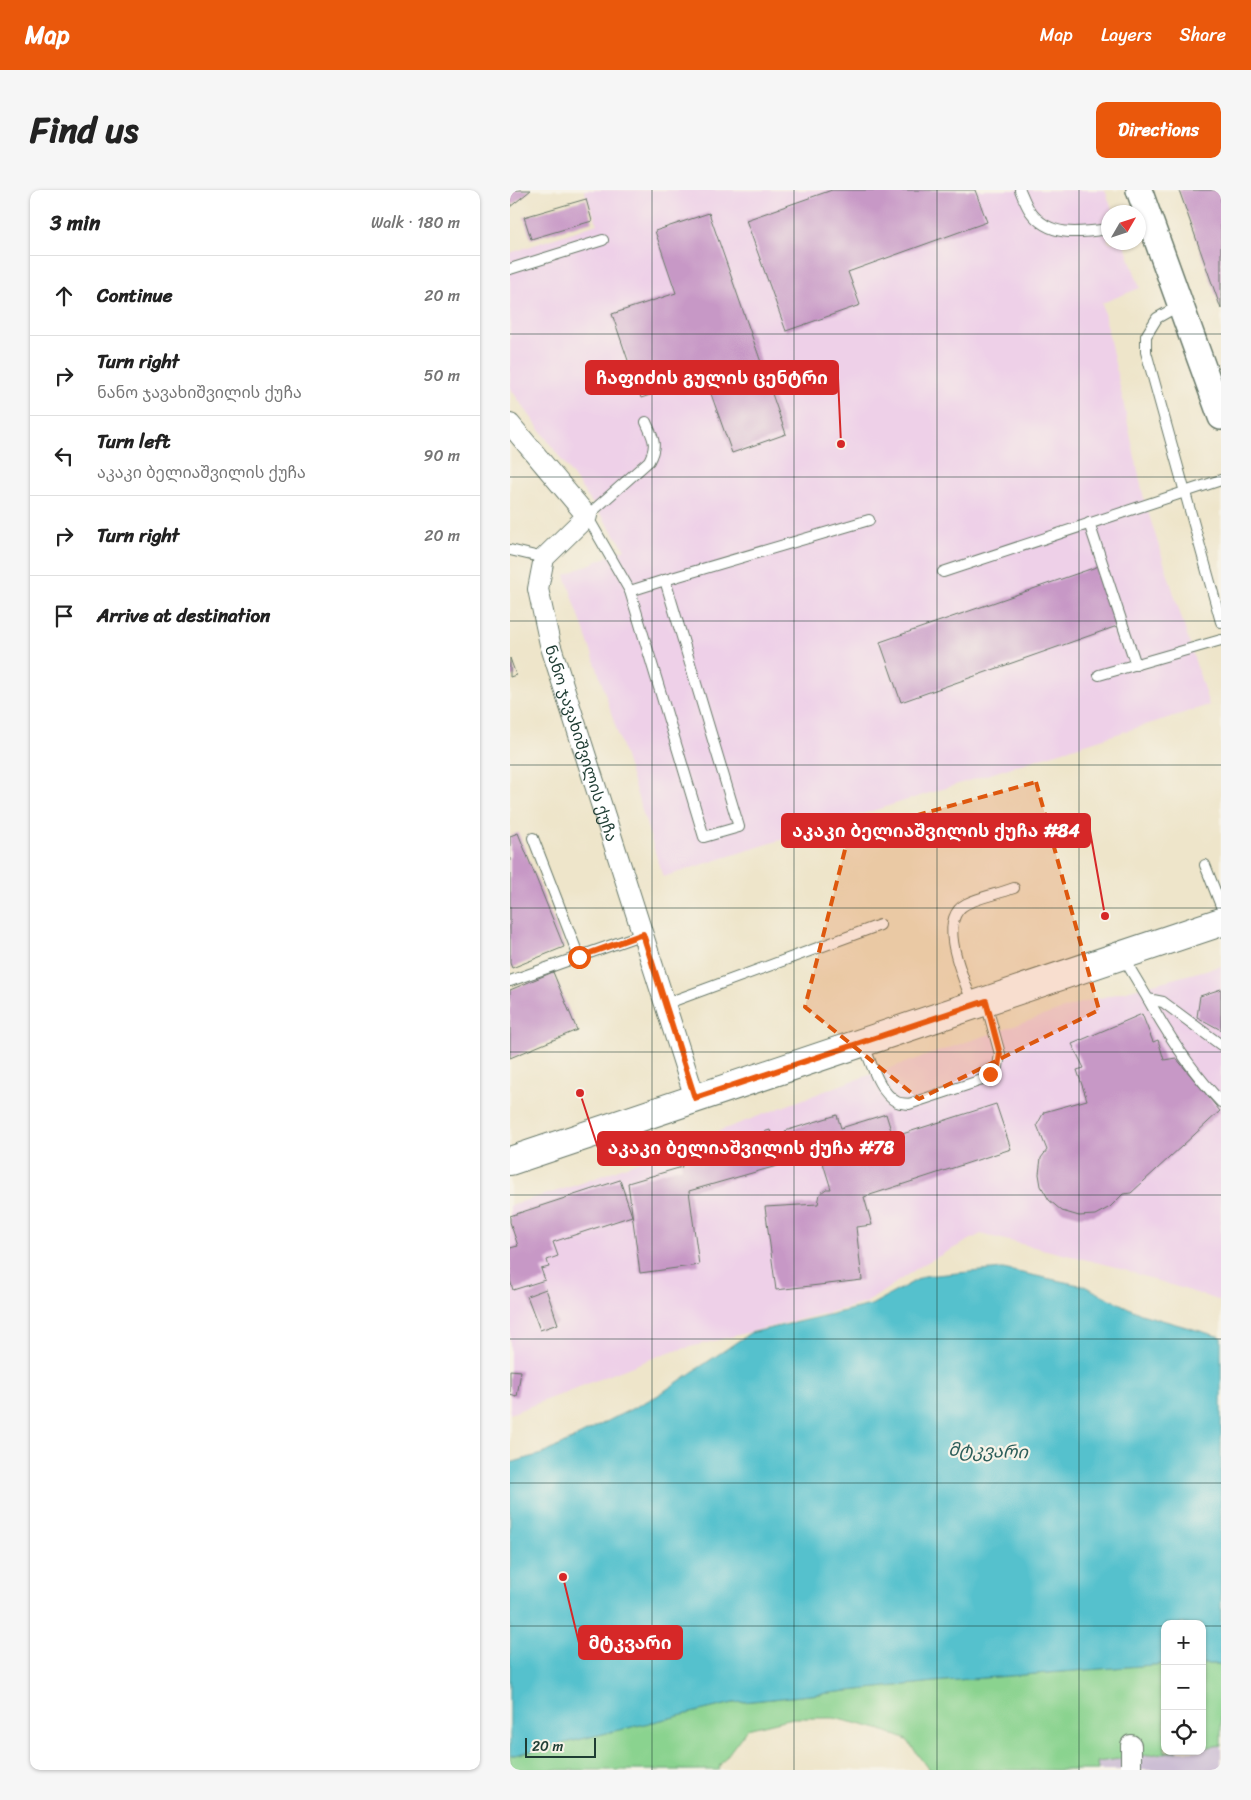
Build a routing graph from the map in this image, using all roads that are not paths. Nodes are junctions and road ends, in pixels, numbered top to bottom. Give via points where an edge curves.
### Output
1 (1020, 190) edge
2 (1139, 190) edge
3 (1142, 205) edge
4 (1146, 225) edge
5 (1101, 230) edge
6 (603, 240) dead end
7 (510, 269) edge
8 (1180, 305) junction
9 (1221, 418) edge
10 (646, 422) dead end
11 (510, 424) edge
12 (1221, 480) edge
13 (1185, 492) junction
14 (587, 516) junction
15 (869, 520) dead end
16 (1089, 523) junction
17 (510, 550) edge
18 (544, 558) junction
19 (943, 572) dead end
20 (665, 580) junction
21 (630, 590) junction
22 (1221, 622) edge
23 (1221, 640) edge
24 (1136, 664) junction
25 (1098, 675) dead end
26 (533, 838) dead end
27 (1206, 865) dead end
28 (1014, 888) dead end
29 (1221, 906) edge
30 (1221, 922) edge
31 (880, 925) dead end
32 (643, 934) junction
33 (1122, 956) junction
34 (579, 957) junction
35 (510, 981) edge
36 (1148, 998) junction
37 (979, 1003) junction
38 (664, 1004) junction
39 (863, 1042) junction
40 (1221, 1044) edge
41 (695, 1098) junction
42 (1221, 1102) edge
43 (510, 1161) edge
44 (1131, 1745) dead end
45 (1131, 1770) edge

1 - 5 lane via 1030,211 1043,224 1064,233
2 - 3 street
4 - 8 street
6 - 7 lane
8 - 9 street
8 - 13 lane via 1157,318 1146,336 1146,352
10 - 14 lane via 655,442 649,461
11 - 14 street
12 - 13 lane
13 - 16 lane
13 - 22 lane
14 - 18 street
14 - 21 lane
15 - 20 lane
16 - 19 lane
16 - 24 lane
17 - 18 lane
18 - 32 street, ნანო ჯავახიშვილის ქუჩა via 538,589 550,644
20 - 21 lane
20 - 21 lane via 739,827 704,837
23 - 24 lane
24 - 25 lane
26 - 34 lane
27 - 29 lane
28 - 37 lane via 966,904 957,910 952,924 952,940
30 - 33 main road
31 - 38 lane
32 - 34 lane
32 - 38 street, ნანო ჯავახიშვილის ქუჩა
33 - 36 lane
33 - 37 main road
34 - 35 lane
36 - 40 lane via 1163,1002
36 - 42 lane via 1209,1090
37 - 39 main road
37 - 39 lane via 1000,1054 998,1067 985,1079 909,1104 899,1103 882,1087
38 - 41 street, ნანო ჯავახიშვილის ქუჩა
39 - 41 main road
41 - 43 main road
44 - 45 street

